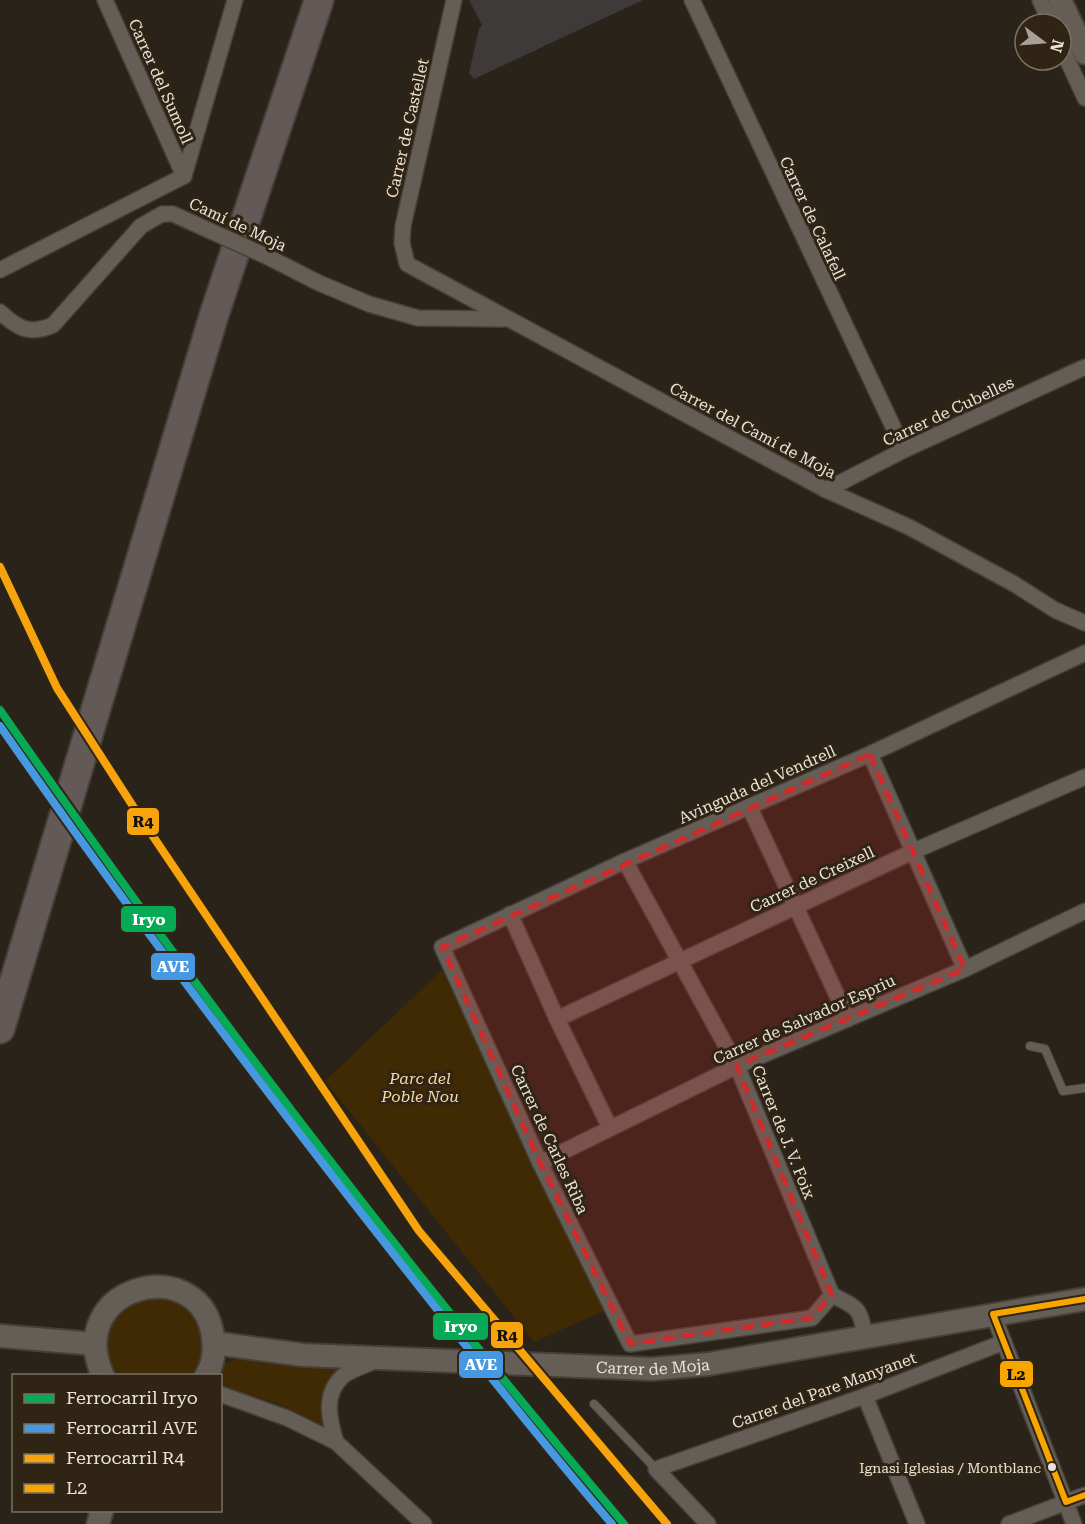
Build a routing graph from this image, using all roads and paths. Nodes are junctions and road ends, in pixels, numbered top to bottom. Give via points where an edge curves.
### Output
1 (105, 0) edge
2 (235, 0) edge
3 (319, 0) edge
4 (454, 0) edge
5 (692, 0) edge
6 (1060, 0) edge
7 (1085, 53) edge
8 (1073, 72) edge
9 (1085, 98) edge
10 (184, 176) junction
11 (408, 264) joint
12 (0, 270) edge
13 (0, 312) edge
14 (506, 319) junction
15 (1085, 367) edge
16 (904, 450) junction
17 (826, 490) junction
18 (1085, 623) edge
19 (1085, 653) edge
20 (870, 754) junction
21 (1085, 777) edge
22 (749, 806) junction
23 (914, 851) junction
24 (625, 861) junction
25 (796, 907) junction
26 (1085, 911) edge
27 (510, 914) junction
28 (442, 947) joint
29 (680, 962) junction
30 (965, 969) junction
31 (557, 1019) junction
32 (848, 1019) junction
33 (0, 1029) edge
34 (1030, 1046) dead end
35 (737, 1066) junction
36 (1085, 1088) edge
37 (610, 1128) junction
38 (540, 1162) junction
39 (831, 1295) junction
40 (1085, 1299) edge
41 (993, 1314) junction
42 (864, 1326) junction
43 (0, 1336) edge
44 (1004, 1342) junction
45 (214, 1343) junction
46 (95, 1344) junction
47 (381, 1358) junction
48 (102, 1374) edge
49 (207, 1374) edge
50 (222, 1395) edge
51 (865, 1396) junction
52 (594, 1404) dead end
53 (336, 1442) junction
54 (656, 1469) junction
55 (1085, 1495) edge
56 (1066, 1502) junction
57 (424, 1524) edge
58 (708, 1524) edge
59 (917, 1524) edge
60 (1009, 1524) edge
61 (1074, 1524) edge

1 - 10 street, Carrer del Sumoll
2 - 10 street
3 - 33 highway via 214,315
4 - 11 street, Carrer de Castellet via 403,226 402,243
5 - 16 street, Carrer de Calafell
6 - 7 street
8 - 9 street
10 - 12 street
11 - 14 street, Carrer del Camí de Moja
13 - 14 street, Camí de Moja, bridge via 25,330 53,325 141,226 162,214 173,214 369,303 418,318
14 - 17 street, Carrer del Camí de Moja
15 - 16 street, Carrer de Cubelles
16 - 17 street, Carrer de Cubelles
17 - 18 street, Carrer del Camí de Moja via 909,527
19 - 20 street, Avinguda del Vendrell
20 - 22 street, Avinguda del Vendrell
20 - 23 street
21 - 23 street, Carrer de Creixell
22 - 24 street, Avinguda del Vendrell
22 - 25 street
23 - 25 street, Carrer de Creixell
23 - 30 street
24 - 27 street, Avinguda del Vendrell
24 - 29 street, Carrer de J. V. Foix
25 - 29 street, Carrer de Creixell
25 - 32 street
26 - 30 street, Carrer de Salvador Espriu
27 - 28 street, Avinguda del Vendrell
27 - 31 street
28 - 38 street, Carrer de Carles Riba
29 - 31 street, Carrer de Creixell
29 - 35 street, Carrer de J. V. Foix
30 - 32 street, Carrer de Salvador Espriu
31 - 37 street
32 - 35 street, Carrer de Salvador Espriu
34 - 36 lane via 1045,1049 1063,1091
35 - 37 street, Carrer de Salvador Espriu
35 - 39 street, Carrer de J. V. Foix
37 - 38 street, Carrer de Salvador Espriu
38 - 39 street, Carrer de Carles Riba via 630,1344 812,1318
39 - 42 street via 856,1308
40 - 41 street, Carrer de Moja
41 - 42 street, Carrer de Moja
41 - 44 street
42 - 47 street, Carrer de Moja via 709,1364 652,1369
43 - 46 street
44 - 51 street, Carrer del Pare Manyanet
44 - 56 street
45 - 46 street via 210,1323 200,1306 184,1293 165,1287 144,1287 125,1293 110,1306 99,1324
45 - 47 street, Carrer de Moja via 303,1355
45 - 49 street
46 - 48 street
47 - 53 street via 344,1375 334,1388 328,1404
50 - 53 street via 287,1418
51 - 54 street, Carrer del Pare Manyanet
51 - 59 street
52 - 54 lane
53 - 57 street
54 - 58 street
55 - 56 street
56 - 60 street
56 - 61 street

